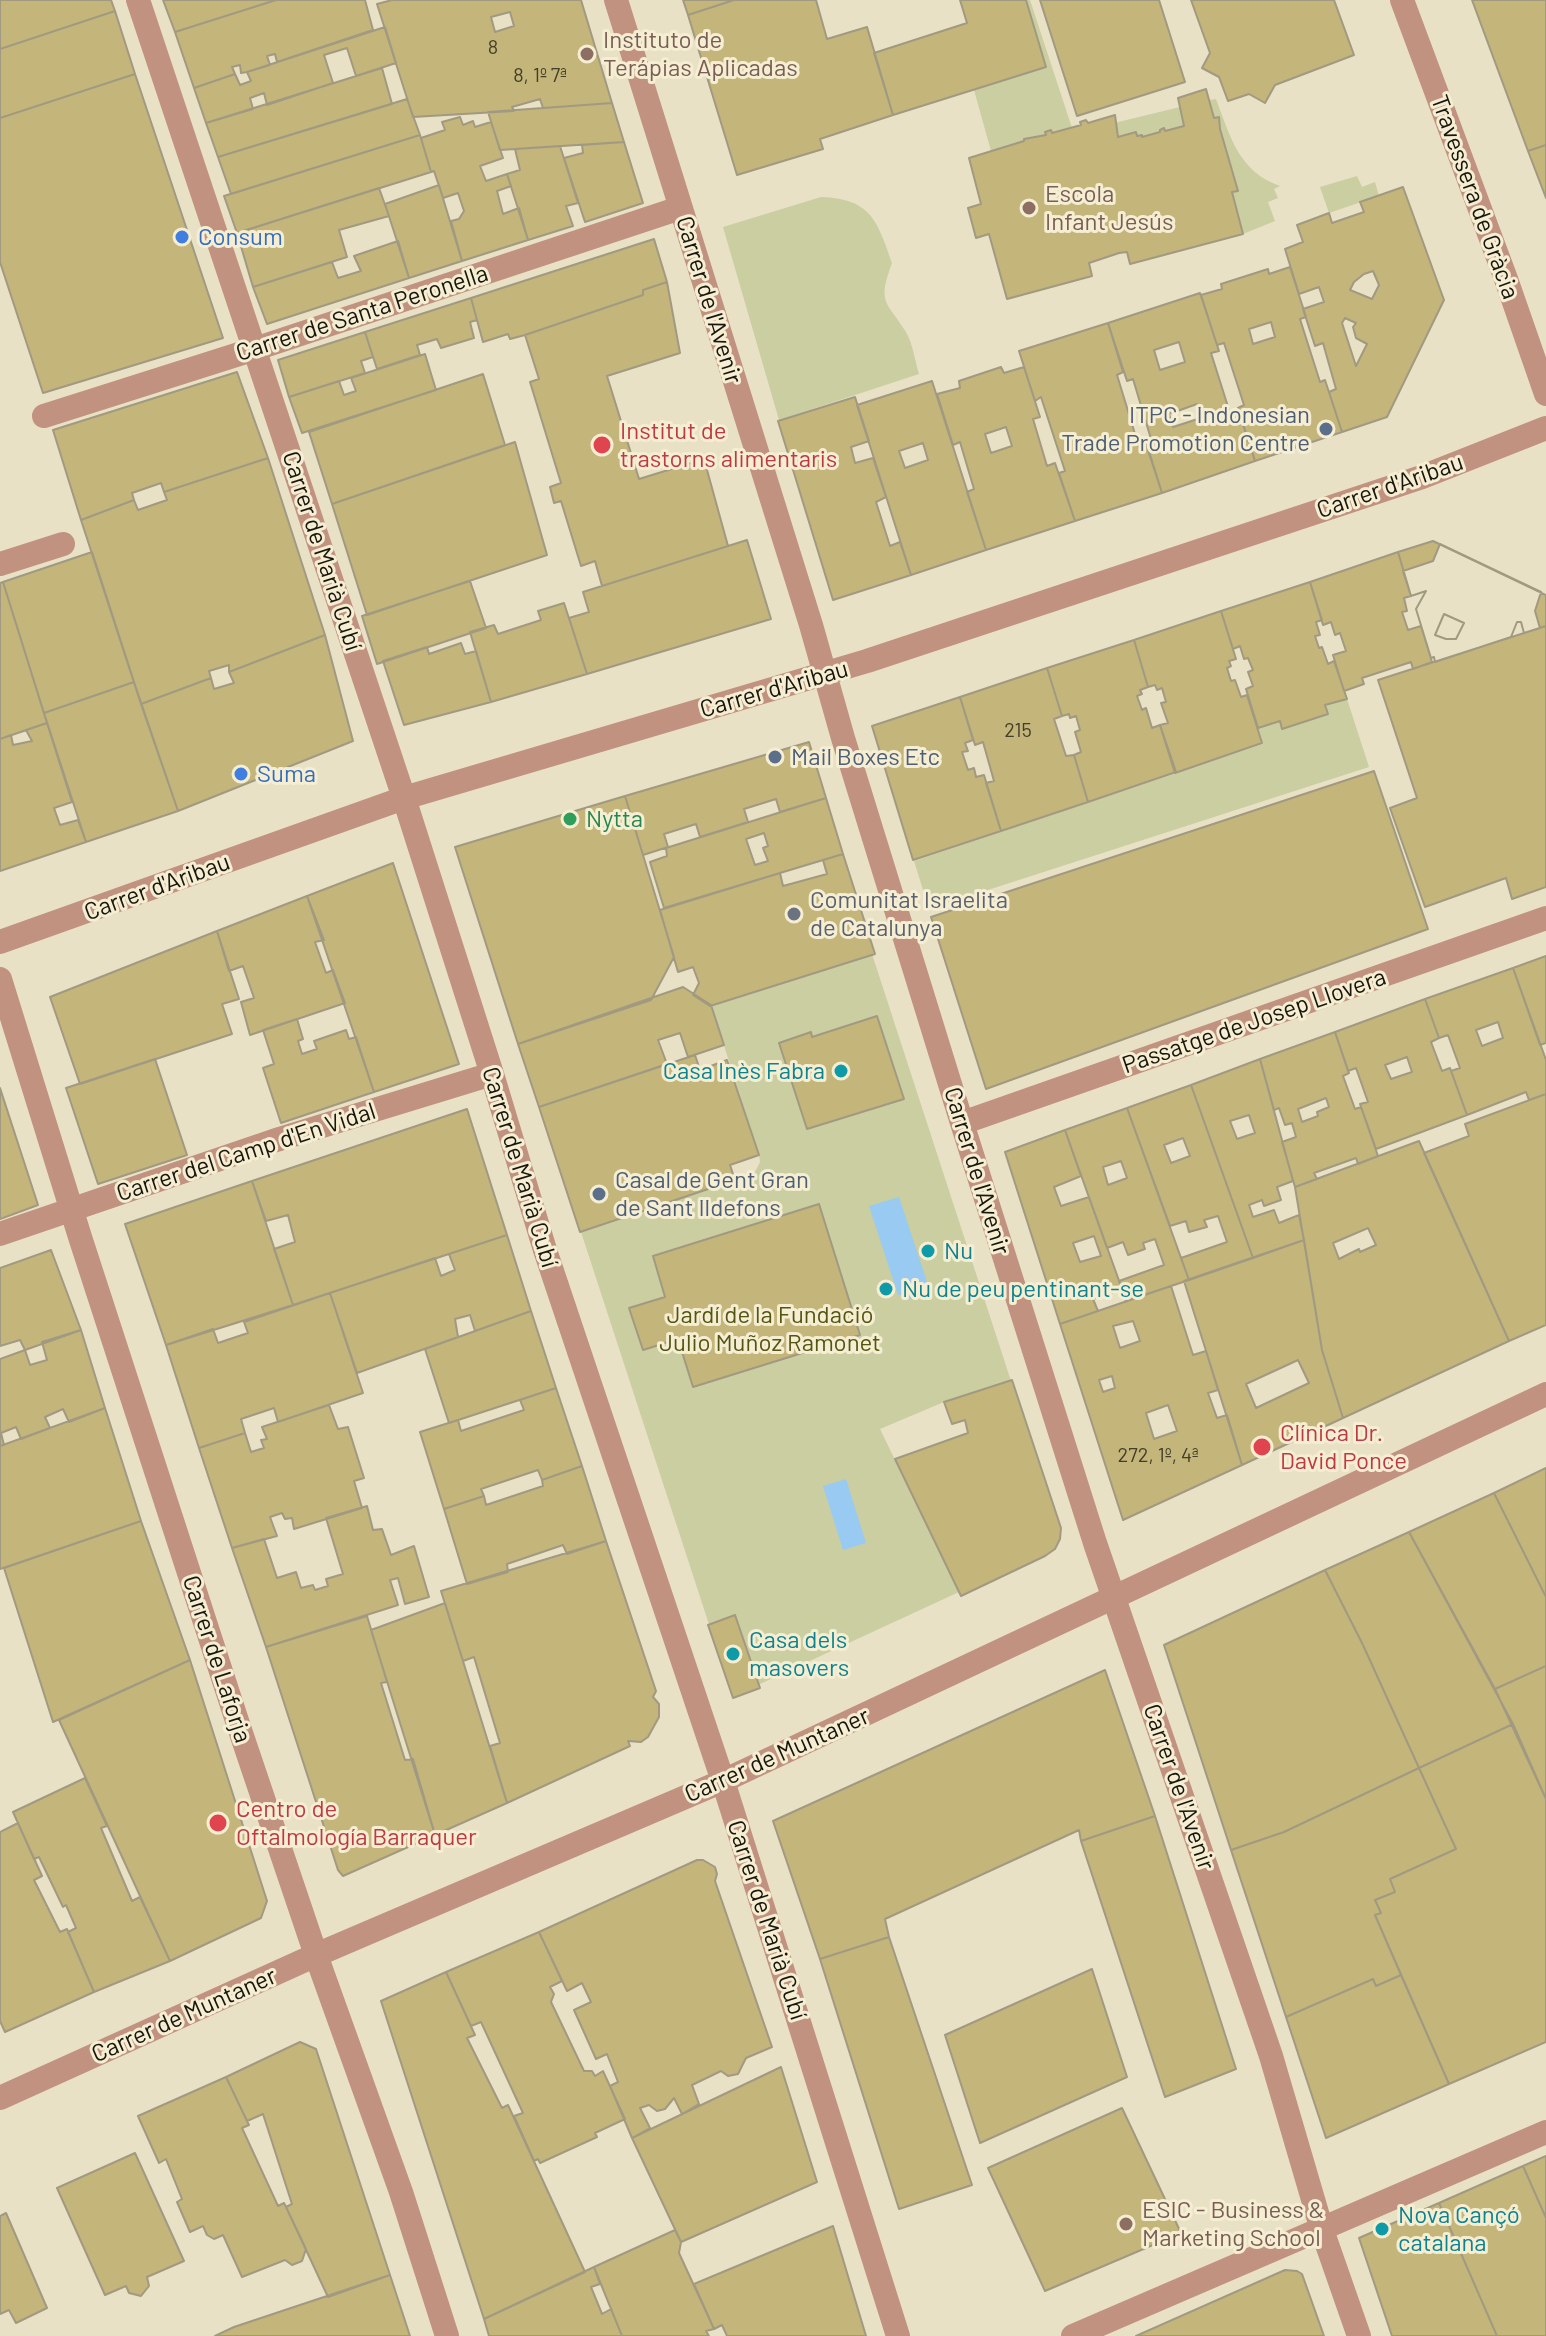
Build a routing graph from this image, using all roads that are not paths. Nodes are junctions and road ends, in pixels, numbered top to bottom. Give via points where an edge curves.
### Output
1 (138, 0) edge
2 (616, 0) edge
3 (1402, 0) edge
4 (680, 208) junction
5 (255, 349) junction
6 (1546, 394) edge
7 (44, 416) dead end
8 (1546, 428) edge
9 (63, 544) dead end
10 (0, 564) edge
11 (824, 675) junction
12 (404, 798) junction
13 (1546, 918) edge
14 (0, 942) edge
15 (0, 979) edge
16 (492, 1074) junction
17 (962, 1123) junction
18 (71, 1209) junction
19 (0, 1234) edge
20 (1546, 1394) edge
21 (1112, 1597) junction
22 (723, 1781) junction
23 (316, 1955) junction
24 (0, 2098) edge
25 (1546, 2132) edge
26 (1322, 2230) junction
27 (447, 2336) edge
28 (898, 2336) edge
29 (1073, 2336) edge
30 (1359, 2336) edge

1 - 5 street, Carrer de Marià Cubí
2 - 4 street, Carrer de l'Avenir
3 - 6 street, Travessera de Gràcia
4 - 5 street, Carrer de Santa Peronella
4 - 11 street, Carrer de l'Avenir
5 - 7 street, Carrer de Santa Peronella
5 - 12 street, Carrer de Marià Cubí
8 - 11 street, Carrer d'Aribau via 1422,477
9 - 10 street
11 - 12 street, Carrer d'Aribau
11 - 17 street, Carrer de l'Avenir
12 - 14 street, Carrer d'Aribau
12 - 16 street, Carrer de Marià Cubí
13 - 17 street, Passatge de Josep Llovera
15 - 18 street, Carrer de Laforja
16 - 18 street, Carrer del Camp d'En Vidal
16 - 22 street, Carrer de Marià Cubí via 545,1250
17 - 21 street, Carrer de l'Avenir
18 - 19 street, Carrer del Camp d'En Vidal
18 - 23 street, Carrer de Laforja
20 - 21 street, Carrer de Muntaner
21 - 22 street, Carrer de Muntaner
21 - 26 street, Carrer de l'Avenir via 1271,2056
22 - 23 street, Carrer de Muntaner
22 - 28 street, Carrer de Marià Cubí
23 - 24 street, Carrer de Muntaner
23 - 27 street, Carrer de Laforja
25 - 26 street
26 - 29 street
26 - 30 street, Carrer de l'Avenir

